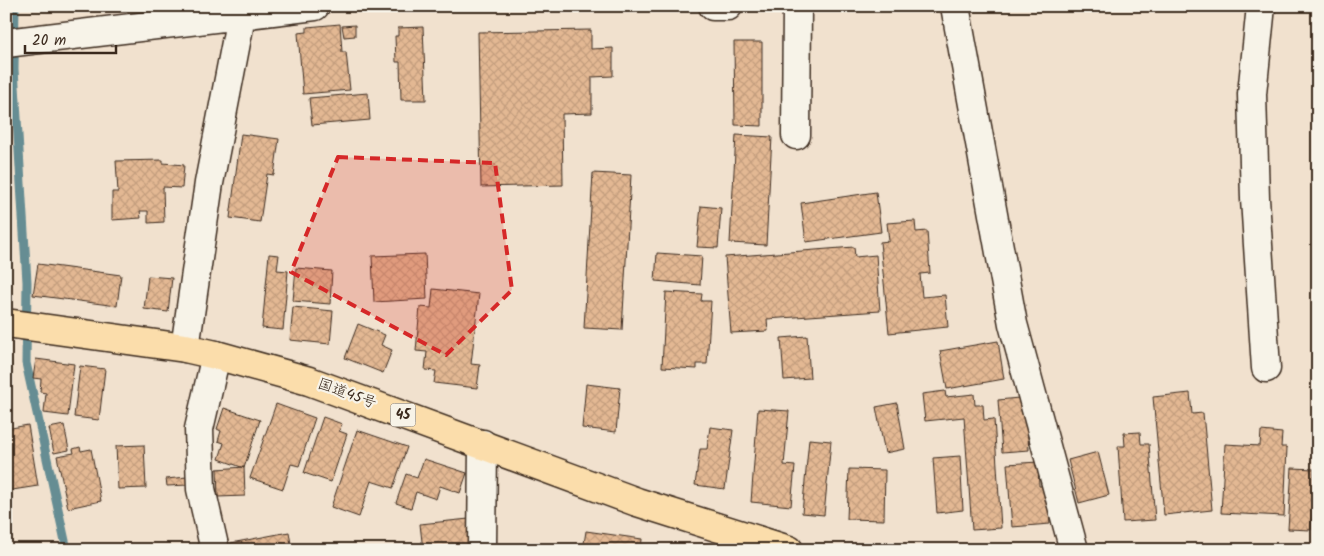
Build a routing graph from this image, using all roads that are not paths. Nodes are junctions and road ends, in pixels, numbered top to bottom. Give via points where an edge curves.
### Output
1 (315, 6) edge
2 (713, 6) edge
3 (728, 6) edge
4 (797, 6) edge
5 (955, 6) edge
6 (1261, 6) edge
7 (242, 11) edge
8 (6, 43) edge
9 (796, 135) dead end
10 (6, 323) edge
11 (185, 348) junction
12 (216, 354) junction
13 (1266, 368) dead end
14 (483, 444) junction
15 (215, 550) edge
16 (482, 550) edge
17 (789, 550) edge
18 (1074, 550) edge

1 - 7 street
2 - 3 street
4 - 9 street
5 - 18 street via 1013,324
6 - 13 street via 1252,94
7 - 8 street
7 - 11 street via 209,183
10 - 11 highway, 国道45号 / 45
11 - 12 highway, 国道45号 / 45
12 - 14 highway, 国道45号 / 45 via 309,381
12 - 15 street via 199,428 201,489
14 - 16 street
14 - 17 highway, 国道45号 / 45 via 638,502

